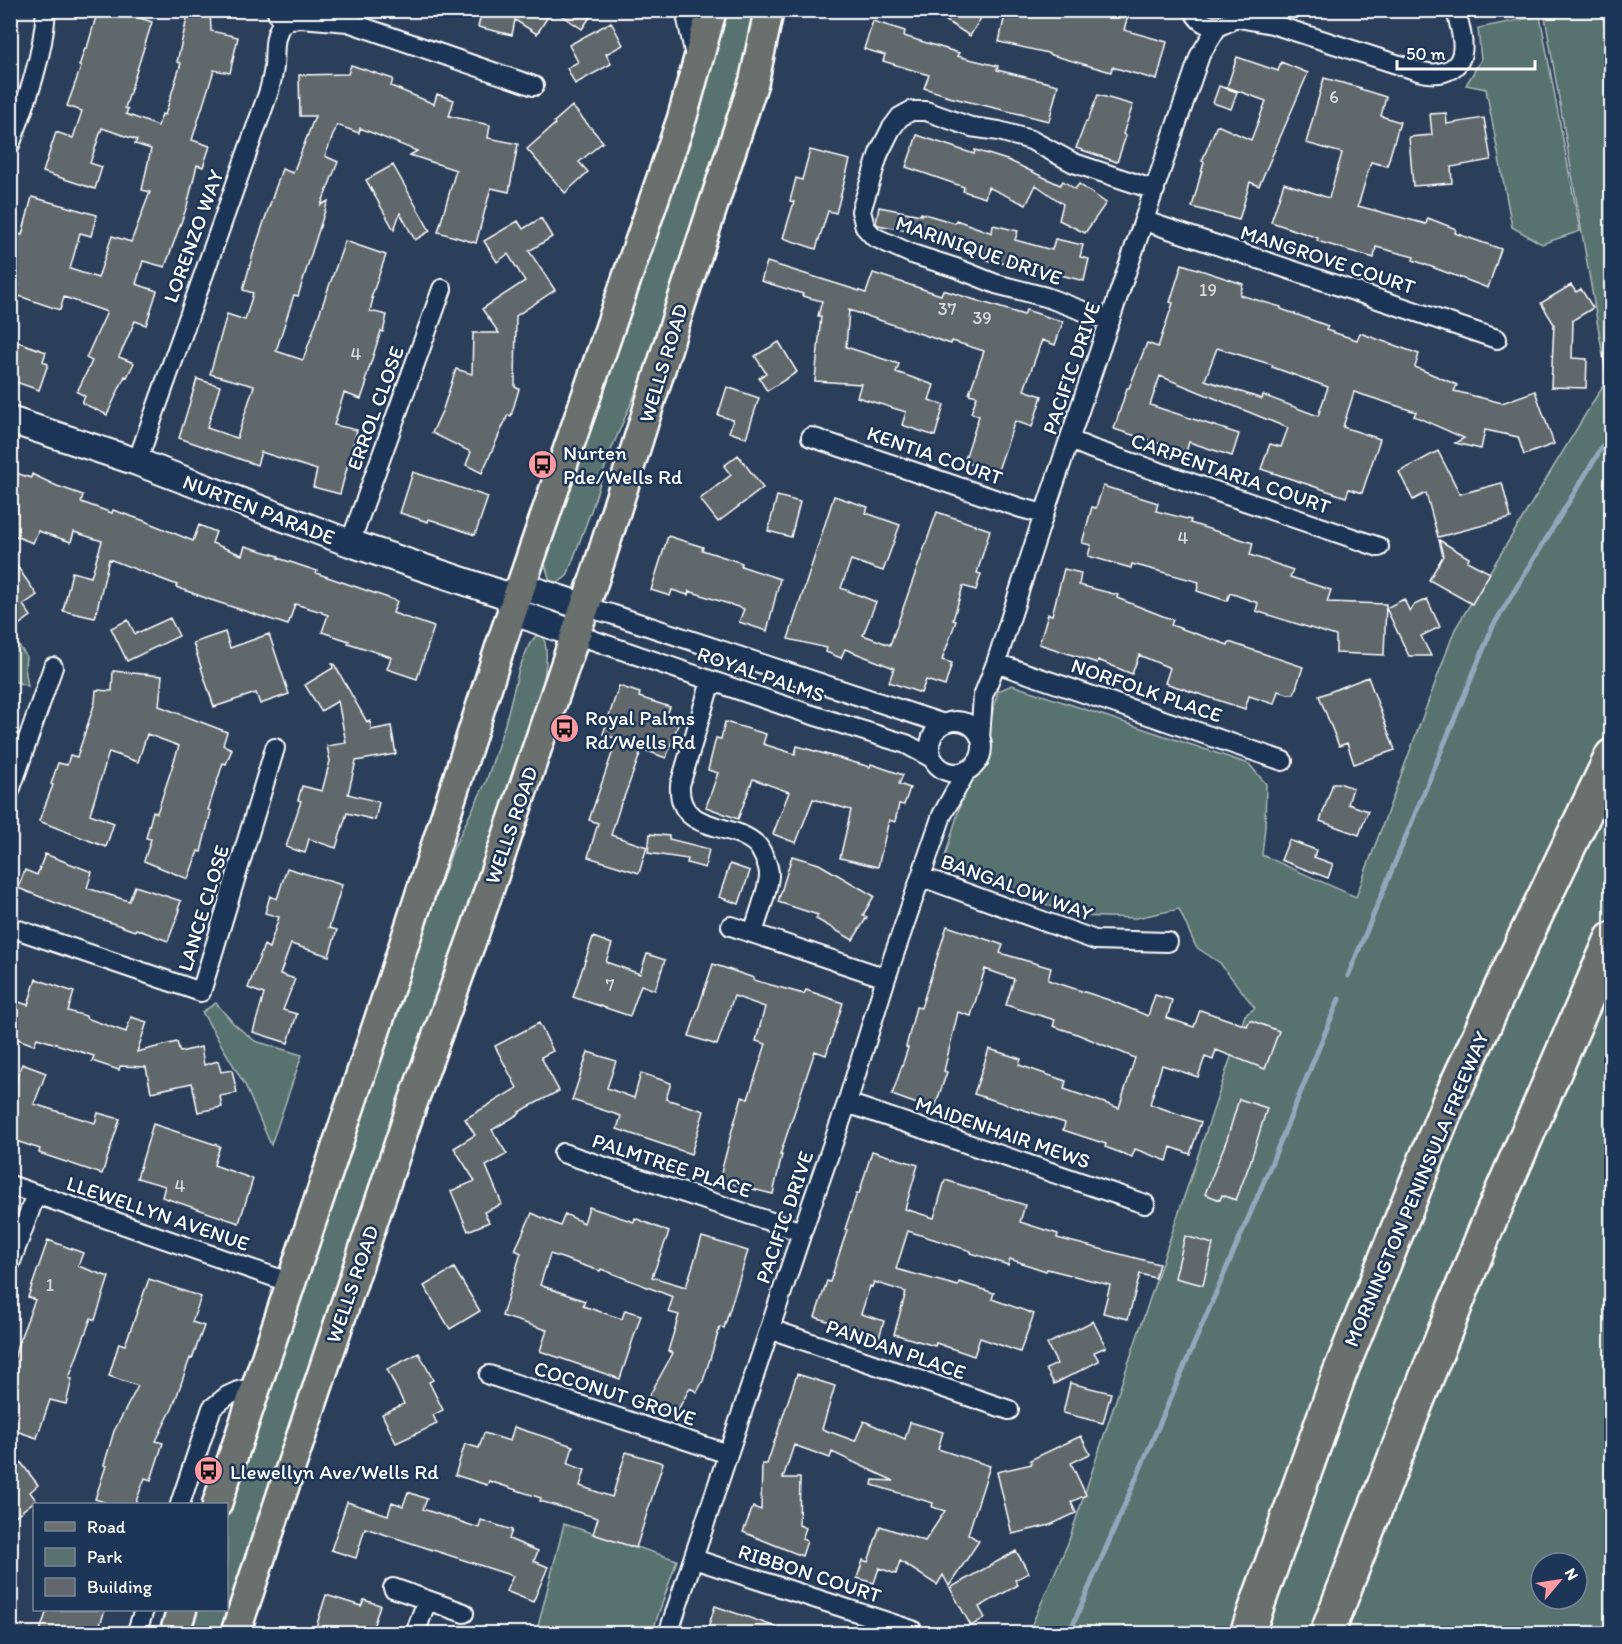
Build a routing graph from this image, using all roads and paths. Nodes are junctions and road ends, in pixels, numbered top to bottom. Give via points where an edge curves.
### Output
1 (46, 10) edge
2 (685, 10) edge
3 (712, 10) edge
4 (769, 10) edge
5 (1456, 10) edge
6 (1222, 16) edge
7 (279, 17) edge
8 (696, 73) junction
9 (534, 86) dead end
10 (10, 144) edge
11 (1155, 190) junction
12 (1145, 221) junction
13 (442, 289) dead end
14 (1110, 321) junction
15 (1497, 339) dead end
16 (10, 420) edge
17 (811, 437) dead end
18 (1070, 440) junction
19 (136, 462) junction
20 (1044, 514) junction
21 (350, 543) junction
22 (1379, 547) dead end
23 (514, 598) junction
24 (585, 607) junction
25 (575, 634) junction
26 (996, 663) junction
27 (53, 667) dead end
28 (711, 681) junction
29 (816, 683) junction
30 (983, 696) junction
31 (806, 712) junction
32 (950, 723) junction
33 (980, 738) junction
34 (275, 747) dead end
35 (1611, 756) edge
36 (1283, 761) dead end
37 (937, 763) junction
38 (967, 770) junction
39 (10, 791) edge
40 (942, 815) junction
41 (922, 877) junction
42 (731, 926) dead end
43 (10, 927) edge
44 (753, 933) junction
45 (1611, 939) edge
46 (1168, 942) dead end
47 (886, 978) junction
48 (847, 1102) junction
49 (563, 1153) dead end
50 (10, 1185) edge
51 (36, 1194) junction
52 (1145, 1204) dead end
53 (802, 1232) junction
54 (10, 1264) edge
55 (291, 1282) junction
56 (770, 1329) junction
57 (489, 1375) dead end
58 (1339, 1375) junction
59 (257, 1387) junction
60 (1009, 1410) dead end
61 (728, 1454) junction
62 (180, 1503) edge
63 (217, 1503) edge
64 (694, 1558) junction
65 (1348, 1579) junction
66 (393, 1588) dead end
67 (427, 1600) junction
68 (144, 1611) edge
69 (182, 1611) edge
70 (464, 1613) dead end
71 (912, 1630) dead end
72 (136, 1634) edge
73 (174, 1634) edge
74 (235, 1634) edge
75 (415, 1634) edge
76 (668, 1634) edge
77 (1227, 1634) edge
78 (1247, 1634) edge
79 (1327, 1634) edge
80 (1336, 1634) edge

1 - 10 street via 38,67
2 - 8 street
3 - 8 main road
4 - 24 main road, WELLS ROAD via 754,81
5 - 6 street via 1463,48 1461,59 1454,67 1431,74 1272,24
6 - 11 street, PACIFIC DRIVE via 1200,55
7 - 9 street, LORENZO WAY via 348,22
7 - 19 street, LORENZO WAY via 274,68 266,99
8 - 23 main road
11 - 12 street, PACIFIC DRIVE
11 - 14 street, MARINIQUE DRIVE via 1074,163 1031,140 971,127 926,111 911,111 900,117 879,153 861,211 865,227 874,237 996,284 1046,297
12 - 14 street, PACIFIC DRIVE
12 - 15 street, MANGROVE COURT
13 - 21 street, ERROL CLOSE
14 - 18 street, PACIFIC DRIVE
16 - 19 street, NURTEN PARADE
17 - 20 street, KENTIA COURT
18 - 20 street, PACIFIC DRIVE
18 - 22 street, CARPENTARIA COURT
19 - 21 street, NURTEN PARADE
20 - 26 street, PACIFIC DRIVE
21 - 23 street, NURTEN PARADE
23 - 24 street, NURTEN PARADE
23 - 25 street, NURTEN PARADE
23 - 55 main road via 400,958
24 - 25 main road, WELLS ROAD
24 - 29 street, ROYAL PALMS
25 - 28 street, ROYAL PALMS
25 - 74 main road, WELLS ROAD
26 - 30 street, PACIFIC DRIVE
26 - 36 street, NORFOLK PLACE
27 - 39 street
28 - 31 street, ROYAL PALMS
28 - 44 street via 680,796 691,817 743,837 760,849 769,877
29 - 31 street
29 - 32 street, ROYAL PALMS
30 - 32 street, PACIFIC DRIVE
30 - 33 street, PACIFIC DRIVE
31 - 37 street, ROYAL PALMS via 906,744
32 - 33 street via 971,726
32 - 37 street via 937,729 930,742
33 - 38 street via 981,753
34 - 43 street, LANCE CLOSE via 201,992
35 - 58 highway, MORNINGTON PENINSULA FREEWAY via 1449,1102
37 - 38 street via 949,772
37 - 40 street, PACIFIC DRIVE
38 - 40 street, PACIFIC DRIVE
40 - 41 street, PACIFIC DRIVE
41 - 46 street, BANGALOW WAY via 1095,940
41 - 47 street, PACIFIC DRIVE
42 - 44 street
44 - 47 street
45 - 65 highway via 1486,1229
47 - 48 street, PACIFIC DRIVE
48 - 52 street, MAIDENHAIR MEWS
48 - 53 street, PACIFIC DRIVE
49 - 53 street, PALMTREE PLACE
50 - 51 street, LLEWELLYN AVENUE
51 - 54 street
51 - 55 street, LLEWELLYN AVENUE
53 - 56 street, PACIFIC DRIVE
55 - 59 main road
56 - 60 street, PANDAN PLACE
56 - 61 street, PACIFIC DRIVE
57 - 61 street, COCONUT GROVE
58 - 77 highway
58 - 78 highway, MORNINGTON PENINSULA FREEWAY
59 - 62 street via 227,1396 212,1408
59 - 63 main road
61 - 64 street, PACIFIC DRIVE
64 - 71 street, RIBBON COURT
64 - 76 street, PACIFIC DRIVE
65 - 79 highway
65 - 80 highway
66 - 67 street
67 - 70 street
67 - 75 street
68 - 72 street
69 - 73 main road

